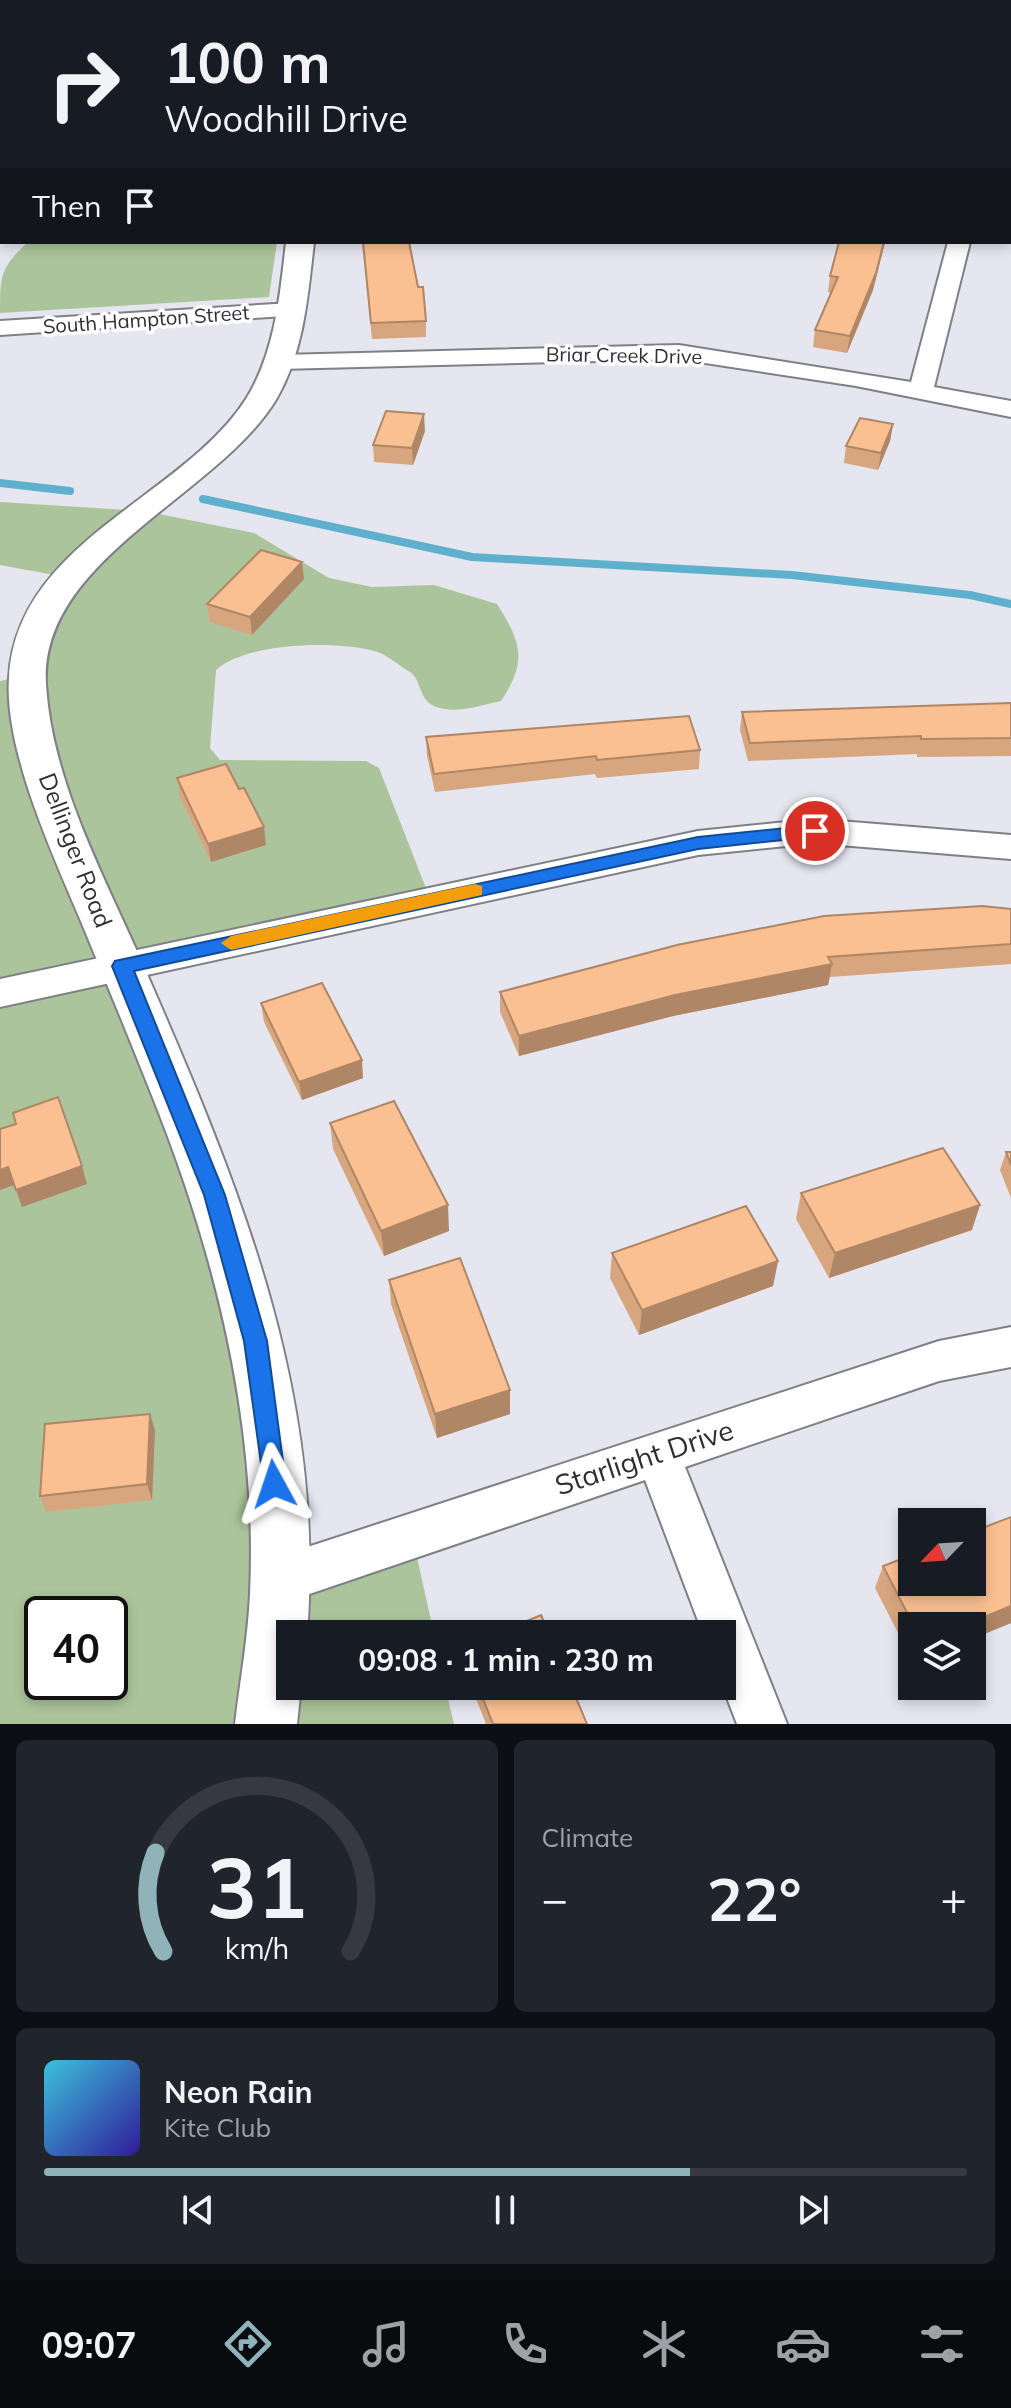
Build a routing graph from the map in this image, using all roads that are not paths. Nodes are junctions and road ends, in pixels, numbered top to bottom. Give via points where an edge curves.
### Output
1 (300, 244) edge
2 (958, 244) edge
3 (292, 310) junction
4 (0, 328) edge
5 (280, 362) junction
6 (921, 390) junction
7 (1011, 409) edge
8 (1011, 847) edge
9 (122, 966) junction
10 (0, 993) edge
11 (1011, 1347) edge
12 (657, 1452) junction
13 (280, 1580) junction
14 (266, 1724) edge
15 (762, 1724) edge

1 - 3 street, Dellinger Road
2 - 6 street
3 - 4 street, South Hampton Street
3 - 5 street, Dellinger Road
5 - 6 street, Briar Creek Drive via 679,352
5 - 9 street, Dellinger Road via 246,420 118,531 59,590 36,629 26,676 43,762
6 - 7 street, Briar Creek Drive
8 - 9 street via 815,831 698,843
9 - 10 street
9 - 13 street, Dellinger Road via 214,1195 255,1341 272,1452
11 - 12 street, Starlight Drive via 939,1361
12 - 13 street, Starlight Drive
12 - 15 street
13 - 14 street, Dellinger Road

